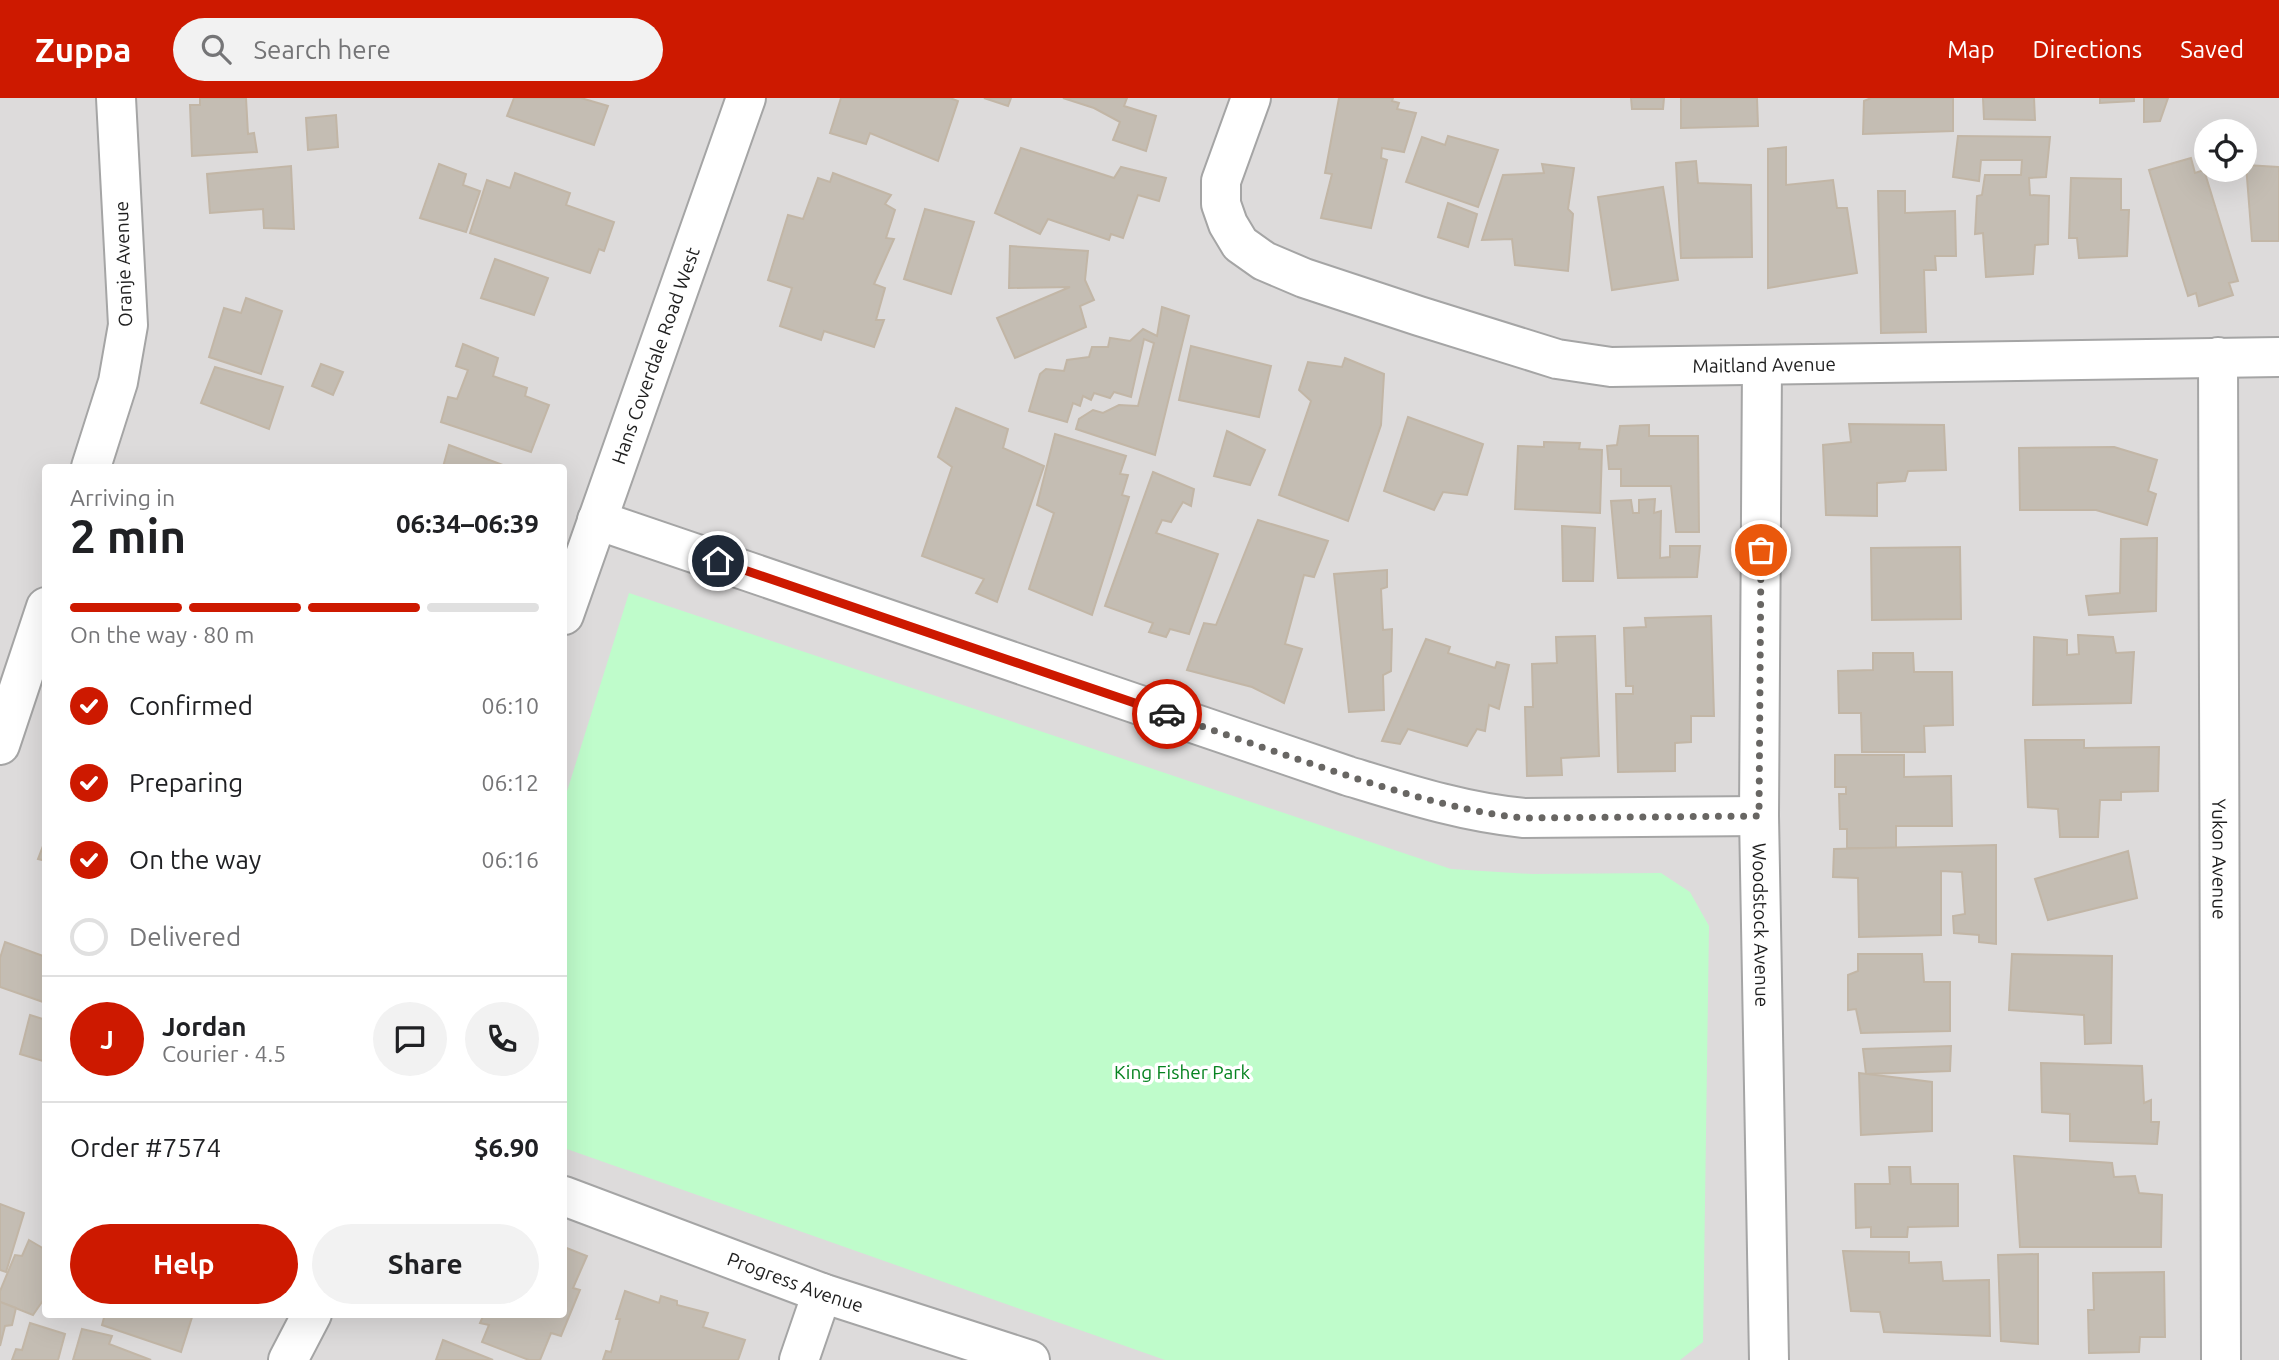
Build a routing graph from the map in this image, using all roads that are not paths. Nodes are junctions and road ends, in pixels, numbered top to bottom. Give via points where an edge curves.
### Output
1 (116, 98) edge
2 (746, 98) edge
3 (1251, 98) edge
4 (2218, 357) junction
5 (2279, 357) edge
6 (1762, 365) junction
7 (92, 464) edge
8 (597, 520) junction
9 (567, 606) edge
10 (42, 619) edge
11 (0, 745) edge
12 (1759, 816) junction
13 (567, 1197) edge
14 (821, 1293) junction
15 (310, 1318) edge
16 (288, 1360) edge
17 (799, 1360) edge
18 (1030, 1360) edge
19 (1769, 1360) edge
20 (2221, 1360) edge

1 - 7 street, Oranje Avenue via 128,325 118,382
2 - 8 street, Hans Coverdale Road West
3 - 6 street, Maitland Avenue via 1221,181 1221,204 1240,244 1264,261 1557,359 1611,367
4 - 5 street, Maitland Avenue
4 - 6 street, Maitland Avenue
4 - 20 street, Yukon Avenue
6 - 12 street, Woodstock Avenue
8 - 9 street, Hans Coverdale Road West
8 - 12 street via 1444,805 1524,818
10 - 11 street
12 - 19 street, Woodstock Avenue
13 - 14 street, Progress Avenue
14 - 17 street
14 - 18 street, Progress Avenue
15 - 16 street

